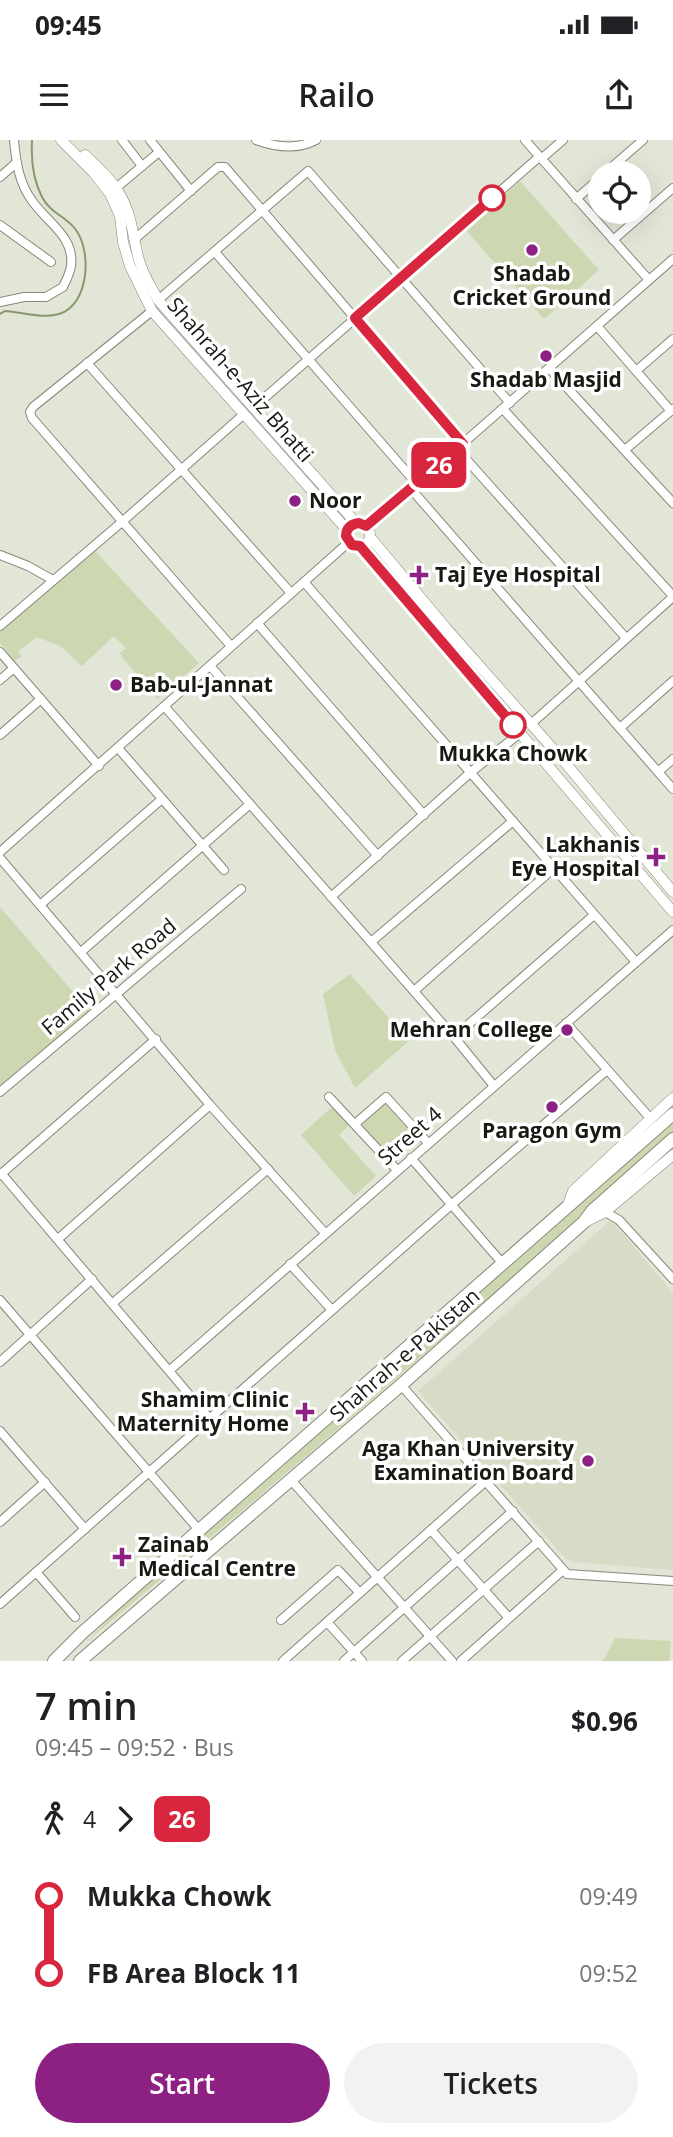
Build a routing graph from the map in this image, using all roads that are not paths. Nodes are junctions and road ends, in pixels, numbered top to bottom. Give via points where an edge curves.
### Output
1 (14, 140) edge
2 (61, 140) edge
3 (69, 140) edge
4 (122, 140) edge
5 (150, 140) edge
6 (256, 140) edge
7 (316, 140) edge
8 (525, 140) edge
9 (563, 140) edge
10 (643, 140) edge
11 (159, 152) junction
12 (540, 158) junction
13 (619, 161) edge
14 (16, 163) junction
15 (142, 166) junction
16 (0, 177) edge
17 (116, 188) junction
18 (588, 188) edge
19 (673, 188) edge
20 (191, 191) junction
21 (576, 199) junction
22 (262, 212) junction
23 (0, 225) edge
24 (136, 238) junction
25 (613, 240) junction
26 (215, 252) junction
27 (673, 259) edge
28 (51, 262) dead end
29 (401, 278) junction
30 (649, 280) junction
31 (158, 300) junction
32 (0, 302) edge
33 (152, 311) junction
34 (355, 318) junction
35 (597, 326) junction
36 (673, 339) edge
37 (308, 360) junction
38 (87, 363) junction
39 (549, 368) junction
40 (636, 371) junction
41 (506, 406) junction
42 (253, 408) junction
43 (672, 410) edge
44 (243, 415) junction
45 (460, 446) junction
46 (626, 449) junction
47 (182, 469) junction
48 (414, 486) junction
49 (673, 503) edge
50 (123, 521) junction
51 (360, 529) junction
52 (349, 542) junction
53 (360, 546) junction
54 (0, 555) edge
55 (53, 580) junction
56 (304, 582) junction
57 (291, 593) junction
58 (673, 596) edge
59 (257, 623) junction
60 (0, 626) edge
61 (626, 638) junction
62 (231, 646) junction
63 (0, 652) edge
64 (211, 667) junction
65 (13, 668) junction
66 (0, 680) edge
67 (578, 680) junction
68 (673, 681) edge
69 (41, 699) junction
70 (164, 708) junction
71 (531, 724) junction
72 (620, 728) junction
73 (520, 733) junction
74 (0, 735) edge
75 (118, 748) junction
76 (673, 759) edge
77 (99, 766) junction
78 (471, 772) junction
79 (658, 772) junction
80 (673, 789) edge
81 (162, 799) junction
82 (250, 804) junction
83 (424, 815) junction
84 (513, 821) junction
85 (202, 845) junction
86 (0, 855) edge
87 (378, 856) junction
88 (554, 868) junction
89 (224, 870) dead end
90 (241, 889) dead end
91 (673, 892) edge
92 (331, 897) junction
93 (40, 905) junction
94 (673, 912) edge
95 (594, 915) junction
96 (673, 930) edge
97 (371, 942) junction
98 (81, 952) junction
99 (636, 962) junction
100 (414, 991) junction
101 (116, 993) junction
102 (566, 1023) junction
103 (454, 1037) junction
104 (156, 1039) junction
105 (607, 1070) junction
106 (494, 1086) junction
107 (0, 1092) edge
108 (329, 1097) dead end
109 (673, 1098) edge
110 (210, 1105) junction
111 (673, 1114) edge
112 (650, 1118) junction
113 (355, 1124) junction
114 (673, 1139) edge
115 (428, 1143) junction
116 (673, 1155) edge
117 (411, 1158) junction
118 (268, 1169) junction
119 (397, 1170) junction
120 (1, 1174) edge
121 (620, 1199) junction
122 (451, 1205) junction
123 (566, 1209) junction
124 (598, 1211) junction
125 (619, 1220) junction
126 (325, 1233) junction
127 (58, 1239) junction
128 (290, 1264) junction
129 (503, 1264) junction
130 (92, 1279) junction
131 (673, 1279) edge
132 (0, 1300) edge
133 (113, 1303) junction
134 (332, 1310) junction
135 (30, 1335) junction
136 (0, 1362) edge
137 (170, 1370) junction
138 (401, 1385) junction
139 (209, 1418) junction
140 (0, 1431) edge
141 (148, 1472) junction
142 (291, 1480) junction
143 (486, 1480) junction
144 (45, 1482) junction
145 (513, 1511) junction
146 (0, 1522) edge
147 (85, 1528) junction
148 (431, 1530) junction
149 (199, 1531) junction
150 (538, 1541) junction
151 (458, 1560) junction
152 (564, 1570) junction
153 (36, 1572) junction
154 (378, 1577) junction
155 (673, 1581) edge
156 (484, 1590) junction
157 (360, 1593) junction
158 (0, 1604) edge
159 (405, 1608) junction
160 (75, 1617) dead end
161 (509, 1618) junction
162 (281, 1620) dead end
163 (327, 1622) junction
164 (111, 1635) junction
165 (431, 1637) junction
166 (71, 1643) junction
167 (354, 1652) junction
168 (44, 1661) edge
169 (54, 1661) edge
170 (80, 1661) edge
171 (90, 1661) edge
172 (283, 1661) edge
173 (344, 1661) edge
174 (362, 1661) edge
175 (402, 1661) edge
176 (452, 1661) edge
177 (461, 1661) edge

1 - 14 street
2 - 33 main road, Shahrah-e-Aziz Bhatti via 110,194 120,216 130,266
3 - 17 main road, Shahrah-e-Aziz Bhatti
4 - 15 street
5 - 11 street
6 - 7 street via 298,146
8 - 12 street
9 - 12 street
10 - 13 street
11 - 15 street
11 - 20 street
12 - 21 street
12 - 29 street
14 - 16 street
14 - 32 street via 33,202 59,229 71,265 63,287 46,297
15 - 17 street
17 - 24 main road, Shahrah-e-Aziz Bhatti
18 - 21 street
19 - 25 street
20 - 22 street via 222,166
20 - 24 street
21 - 25 street
22 - 26 street
22 - 29 street via 308,171
22 - 34 street
23 - 28 street
24 - 31 main road, Shahrah-e-Aziz Bhatti via 143,274
25 - 30 street
26 - 31 street
26 - 37 street
27 - 30 street
29 - 34 street
29 - 41 street
30 - 35 street
31 - 42 main road, Shahrah-e-Aziz Bhatti
33 - 38 street
33 - 44 main road, Shahrah-e-Aziz Bhatti
34 - 37 street
34 - 45 street
35 - 39 street
35 - 40 street
36 - 40 street
37 - 42 street
37 - 48 street
38 - 47 street
38 - 50 street via 30,412
39 - 41 street
39 - 46 street
40 - 43 street
41 - 45 street
41 - 58 street
42 - 51 main road, Shahrah-e-Aziz Bhatti
43 - 46 street
44 - 47 street
44 - 51 main road, Shahrah-e-Aziz Bhatti
45 - 48 street
45 - 61 street
46 - 49 street
47 - 50 street
47 - 57 street
48 - 51 street
48 - 67 street
50 - 55 street
50 - 62 street
51 - 52 main road via 346,536
51 - 53 main road via 368,541
51 - 71 main road, Shahrah-e-Aziz Bhatti
52 - 53 main road
52 - 56 street
53 - 73 main road
54 - 55 street
55 - 60 street
56 - 57 street
56 - 78 street
57 - 59 street
58 - 61 street
59 - 62 street
59 - 83 street
61 - 67 street
62 - 64 street
63 - 65 street
64 - 70 street
64 - 87 street
65 - 66 street
65 - 69 street
67 - 71 street
67 - 72 street
68 - 72 street
69 - 74 street
69 - 77 street
70 - 75 street
70 - 82 street
71 - 91 main road, Shahrah-e-Aziz Bhatti
72 - 79 street
73 - 78 street
73 - 94 main road
75 - 77 street
75 - 81 street
76 - 79 street
77 - 86 street
78 - 83 street
78 - 84 street
79 - 80 street
81 - 85 street
81 - 93 street
82 - 85 street
82 - 92 street
83 - 87 street
84 - 88 street
84 - 97 street
85 - 89 street
85 - 98 street
86 - 93 street
87 - 92 street
88 - 95 street
88 - 100 street
90 - 101 street, Family Park Road
92 - 97 street
93 - 98 street
95 - 99 street
95 - 103 street
96 - 99 street, Street 4
97 - 100 street
98 - 101 street
99 - 102 street, Street 4
100 - 103 street
101 - 104 street
101 - 107 street, Family Park Road
102 - 105 street
102 - 106 street, Street 4
103 - 106 street
104 - 110 street
104 - 120 street
105 - 112 street
105 - 122 street
106 - 115 street, Street 4
108 - 113 street
109 - 112 main road
110 - 118 street
110 - 127 street
111 - 123 highway, Shahrah-e-Pakistan
112 - 123 main road via 573,1191
113 - 115 street via 386,1097
113 - 119 street
114 - 124 highway, Shahrah-e-Pakistan
115 - 117 street, Street 4
116 - 121 main road
117 - 119 street, Street 4
117 - 122 street
118 - 126 street
118 - 133 street
119 - 126 street, Street 4
120 - 127 street
121 - 124 main road
121 - 125 street
122 - 129 street
122 - 134 street
123 - 129 highway, Shahrah-e-Pakistan
124 - 125 street
124 - 138 highway, Shahrah-e-Pakistan
125 - 131 street
126 - 128 street, Street 4
127 - 130 street
128 - 134 street
128 - 137 street, Street 4
129 - 149 highway, Shahrah-e-Pakistan
130 - 133 street
130 - 135 street
132 - 135 street
133 - 137 street
134 - 139 street
135 - 136 street
135 - 141 street
137 - 139 street
138 - 142 highway, Shahrah-e-Pakistan
138 - 143 street
139 - 141 street
140 - 144 street
141 - 147 street
141 - 149 street
142 - 154 street
142 - 164 highway, Shahrah-e-Pakistan
143 - 145 street
143 - 148 street
144 - 146 street
144 - 147 street
145 - 150 street
145 - 151 street
147 - 153 street
148 - 151 street
148 - 154 street
149 - 166 highway, Shahrah-e-Pakistan
150 - 152 street
150 - 156 street
151 - 156 street
151 - 159 street
152 - 155 street via 567,1574
152 - 161 street
153 - 158 street
153 - 160 street
154 - 157 street
154 - 159 street
156 - 161 street
156 - 165 street
157 - 162 street via 338,1570
157 - 163 street
159 - 165 street
159 - 167 street
161 - 177 street
163 - 167 street
163 - 172 street
164 - 170 highway, Shahrah-e-Pakistan
164 - 171 highway
165 - 175 street
165 - 176 street
166 - 168 highway
166 - 169 highway
167 - 173 street
167 - 174 street

